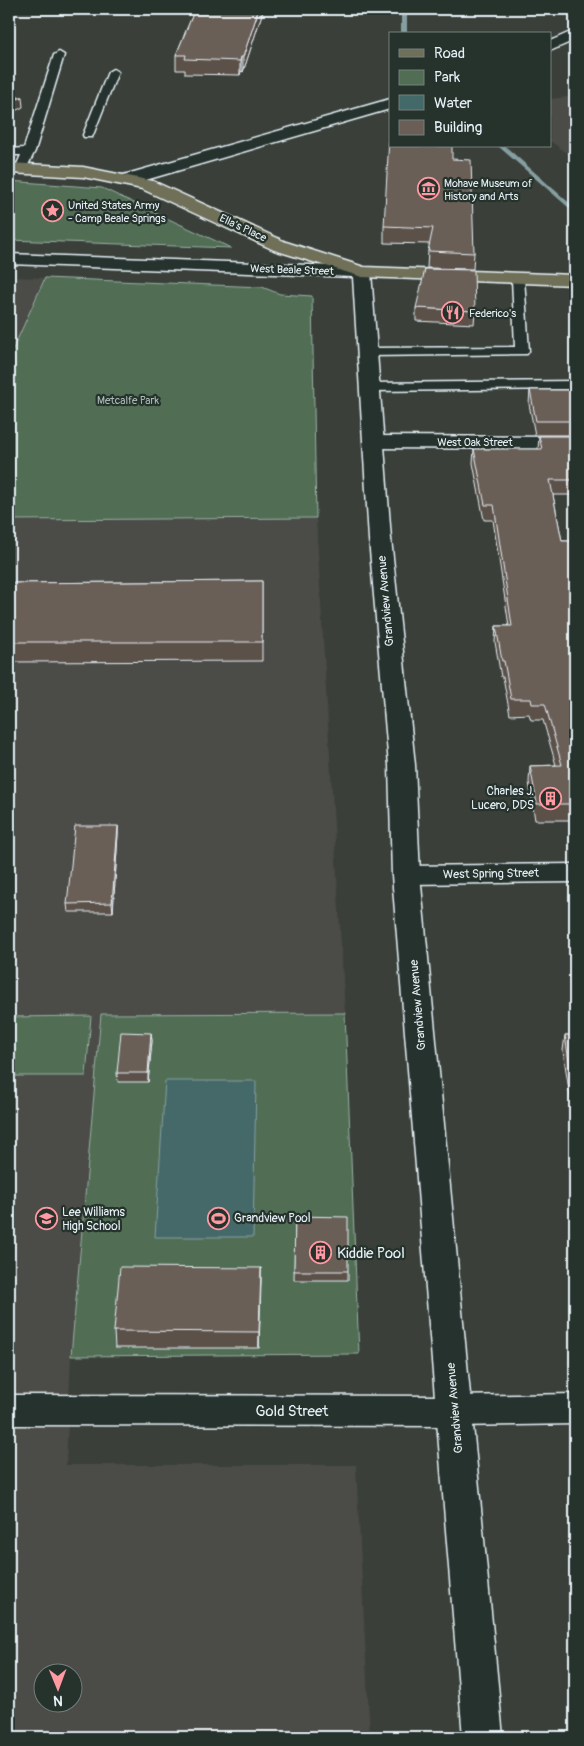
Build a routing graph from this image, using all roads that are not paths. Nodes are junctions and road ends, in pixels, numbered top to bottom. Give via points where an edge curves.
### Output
1 (575, 34) edge
2 (552, 46) edge
3 (59, 55) dead end
4 (113, 72) dead end
5 (389, 104) edge
6 (88, 135) dead end
7 (29, 151) junction
8 (9, 152) edge
9 (15, 168) edge
10 (126, 180) junction
11 (9, 259) edge
12 (362, 272) junction
13 (518, 278) junction
14 (575, 280) edge
15 (368, 352) junction
16 (575, 386) edge
17 (370, 388) junction
18 (374, 442) junction
19 (575, 443) edge
20 (575, 873) edge
21 (406, 875) junction
22 (9, 1410) edge
23 (575, 1410) edge
24 (455, 1411) junction
25 (483, 1737) edge

1 - 2 main road
3 - 7 lane
4 - 6 lane
5 - 10 main road
7 - 8 lane
7 - 9 lane
9 - 10 main road, Ella's Place via 74,171
10 - 12 main road, Ella's Place via 161,190 280,246
11 - 12 main road, West Beale Street
12 - 13 main road, West Beale Street
12 - 15 main road, Grandview Avenue
13 - 14 main road, West Beale Street
13 - 15 lane via 522,351
15 - 17 main road, Grandview Avenue
16 - 17 lane
17 - 18 main road, Grandview Avenue
18 - 19 main road, West Oak Street
18 - 21 main road, Grandview Avenue via 402,766
20 - 21 main road, West Spring Street
21 - 24 main road, Grandview Avenue
22 - 24 main road, Gold Street
23 - 24 main road, Gold Street
24 - 25 main road, Grandview Avenue

